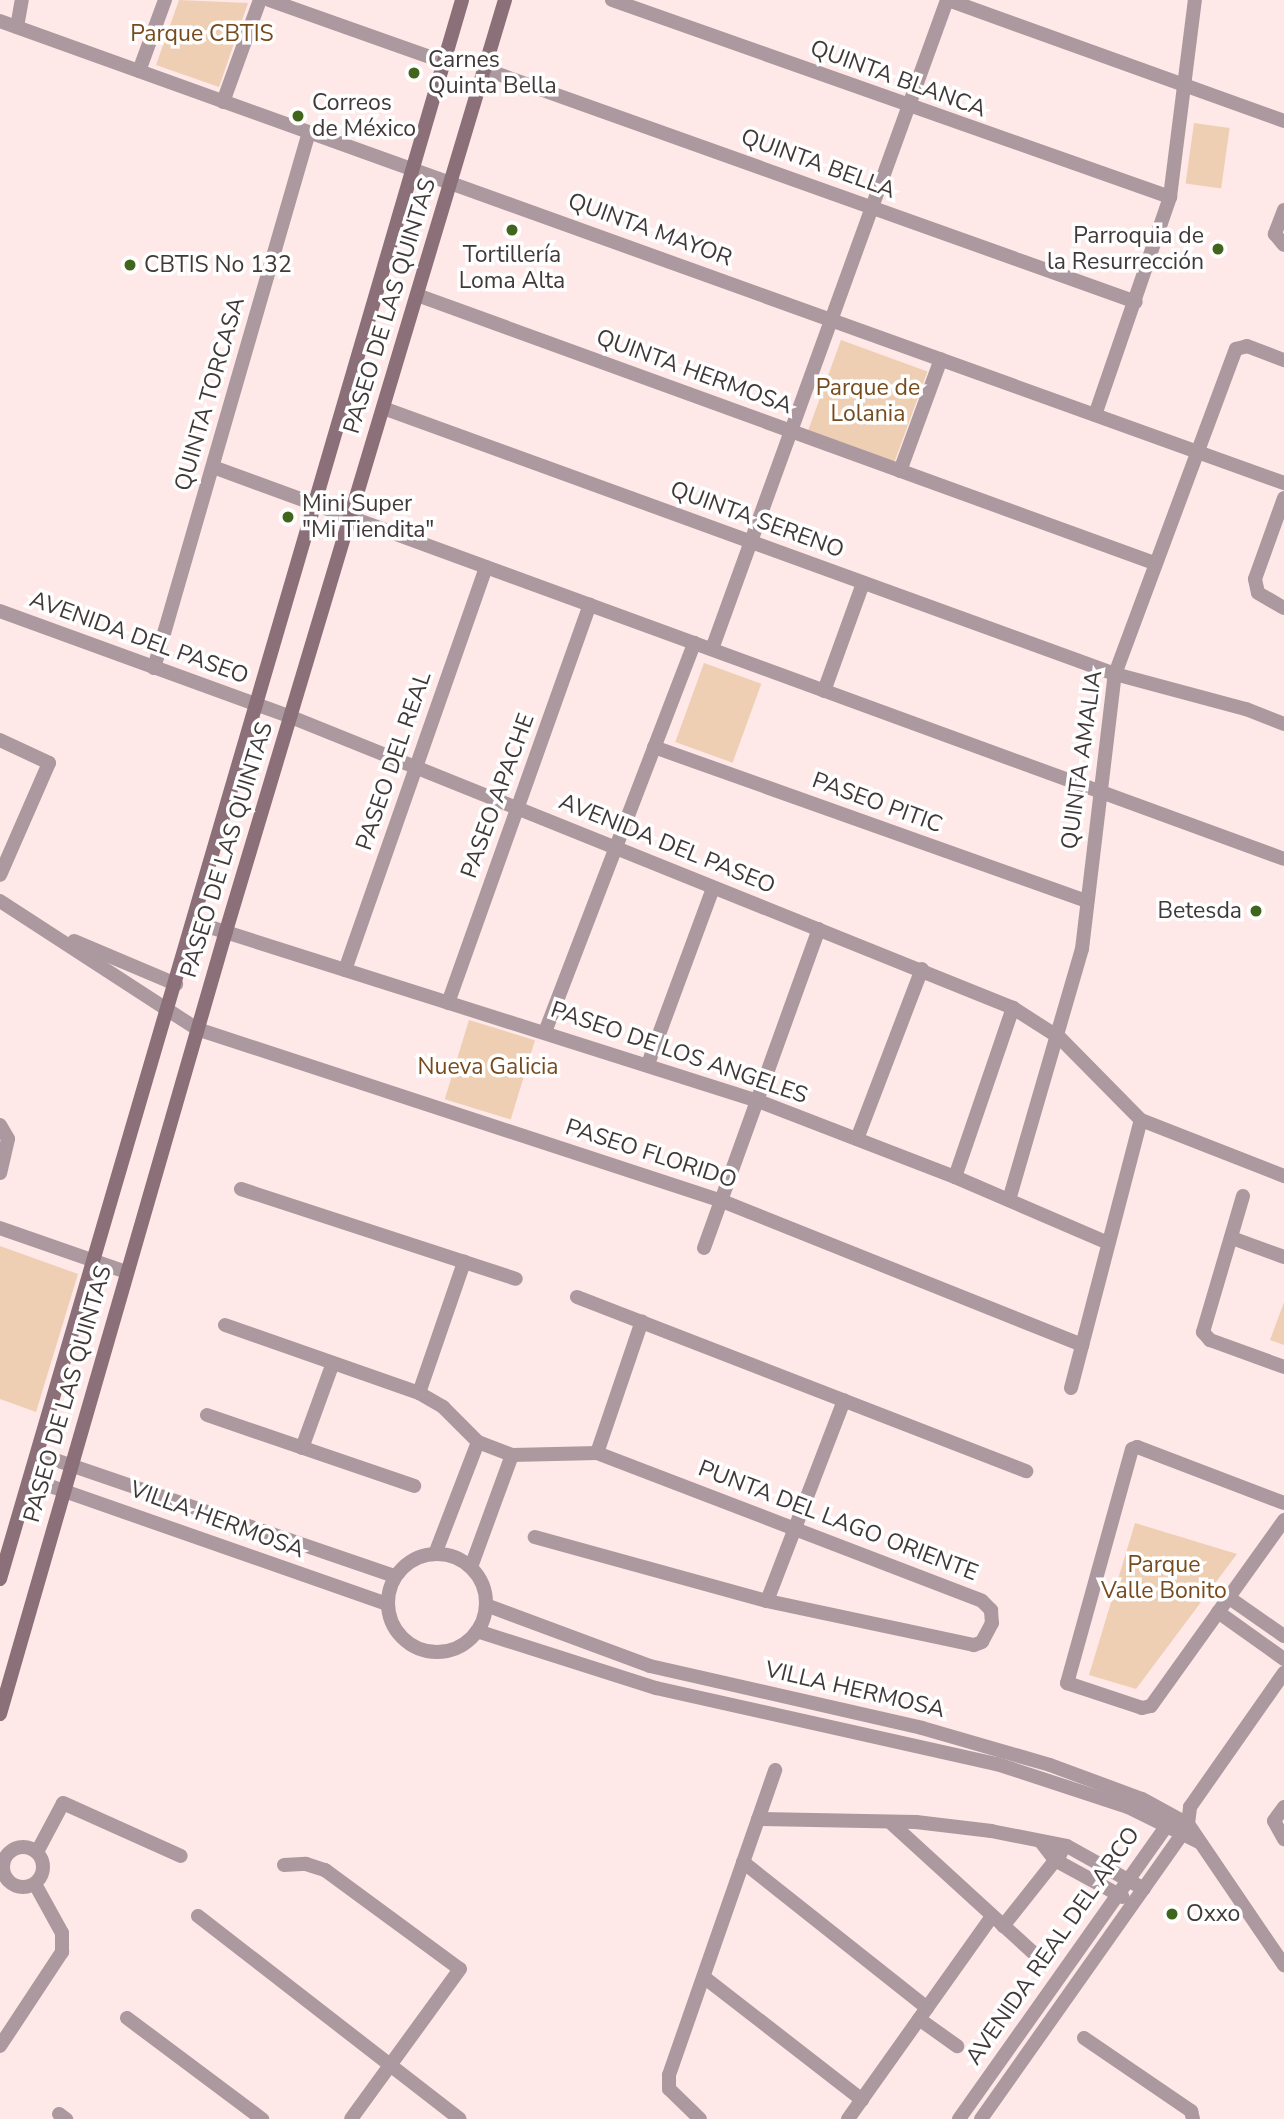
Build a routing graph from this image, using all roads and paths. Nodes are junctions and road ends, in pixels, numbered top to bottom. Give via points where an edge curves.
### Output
1 (22, 0) edge
2 (165, 0) edge
3 (260, 0) edge
4 (269, 0) edge
5 (462, 0) edge
6 (505, 0) edge
7 (612, 0) edge
8 (948, 0) edge
9 (1195, 0) edge
10 (0, 21) edge
11 (18, 27) junction
12 (444, 62) junction
13 (484, 69) junction
14 (139, 71) junction
15 (1185, 84) junction
16 (223, 102) junction
17 (909, 108) junction
18 (1284, 121) edge
19 (309, 132) junction
20 (413, 169) junction
21 (450, 182) junction
22 (1171, 197) junction
23 (873, 208) junction
24 (1284, 210) edge
25 (1284, 245) edge
26 (417, 295) junction
27 (1136, 302) junction
28 (832, 320) junction
29 (941, 359) junction
30 (1284, 360) edge
31 (383, 408) junction
32 (1095, 415) junction
33 (791, 431) junction
34 (1197, 452) junction
35 (213, 467) junction
36 (900, 471) junction
37 (1284, 483) edge
38 (1284, 498) edge
39 (316, 505) junction
40 (350, 517) junction
41 (751, 542) junction
42 (1154, 563) junction
43 (486, 567) junction
44 (863, 583) junction
45 (590, 605) junction
46 (1284, 608) edge
47 (0, 611) edge
48 (694, 643) junction
49 (712, 649) junction
50 (154, 668) junction
51 (1115, 674) junction
52 (824, 691) junction
53 (258, 706) junction
54 (291, 717) junction
55 (1284, 723) edge
56 (0, 740) edge
57 (654, 747) junction
58 (415, 768) junction
59 (1098, 791) junction
60 (517, 809) junction
61 (615, 849) junction
62 (1284, 859) edge
63 (0, 875) edge
64 (713, 888) junction
65 (0, 901) edge
66 (1086, 901) junction
67 (194, 922) junction
68 (819, 929) junction
69 (49, 930) junction
70 (226, 931) junction
71 (922, 969) junction
72 (345, 970) junction
73 (176, 984) junction
74 (448, 1003) junction
75 (1013, 1007) junction
76 (167, 1013) junction
77 (197, 1029) junction
78 (545, 1032) junction
79 (1060, 1038) junction
80 (648, 1064) junction
81 (758, 1101) junction
82 (1141, 1120) junction
83 (0, 1125) edge
84 (856, 1139) junction
85 (0, 1173) edge
86 (1284, 1176) edge
87 (955, 1177) junction
88 (241, 1189) dead end
89 (1243, 1196) dead end
90 (1009, 1200) junction
91 (722, 1201) junction
92 (0, 1228) edge
93 (1232, 1238) junction
94 (1108, 1243) junction
95 (704, 1248) dead end
96 (1284, 1257) edge
97 (95, 1262) junction
98 (464, 1262) junction
99 (126, 1272) junction
100 (516, 1279) dead end
101 (577, 1297) dead end
102 (642, 1321) junction
103 (225, 1325) dead end
104 (1082, 1346) junction
105 (332, 1363) junction
106 (1284, 1367) edge
107 (1071, 1388) dead end
108 (419, 1393) junction
109 (844, 1400) junction
110 (207, 1415) dead end
111 (478, 1441) junction
112 (302, 1448) junction
113 (597, 1453) junction
114 (38, 1454) junction
115 (512, 1455) junction
116 (71, 1467) junction
117 (1026, 1471) dead end
118 (30, 1479) junction
119 (414, 1486) dead end
120 (64, 1490) junction
121 (1284, 1503) edge
122 (1284, 1520) edge
123 (794, 1529) junction
124 (535, 1537) dead end
125 (435, 1554) junction
126 (471, 1567) junction
127 (395, 1576) junction
128 (0, 1579) edge
129 (1228, 1597) junction
130 (766, 1601) junction
131 (387, 1604) junction
132 (486, 1605) junction
133 (1218, 1612) junction
134 (477, 1631) junction
135 (1284, 1636) edge
136 (1284, 1659) edge
137 (1284, 1673) edge
138 (0, 1714) edge
139 (775, 1770) dead end
140 (1191, 1807) junction
141 (1284, 1807) edge
142 (758, 1819) junction
143 (1170, 1820) junction
144 (890, 1822) junction
145 (1185, 1830) junction
146 (1284, 1839) edge
147 (1041, 1842) junction
148 (1067, 1846) junction
149 (5, 1850) edge
150 (37, 1852) junction
151 (181, 1856) dead end
152 (1055, 1860) junction
153 (743, 1862) junction
154 (284, 1865) dead end
155 (2, 1871) edge
156 (1127, 1879) junction
157 (35, 1884) junction
158 (1144, 1889) junction
159 (1117, 1893) junction
160 (1134, 1903) junction
161 (198, 1916) dead end
162 (997, 1921) junction
163 (1039, 1958) dead end
164 (1284, 1965) edge
165 (705, 1978) junction
166 (923, 2014) junction
167 (127, 2018) dead end
168 (1084, 2038) dead end
169 (0, 2046) edge
170 (957, 2046) dead end
171 (390, 2065) junction
172 (987, 2081) junction
173 (1000, 2091) junction
174 (862, 2100) junction
175 (852, 2118) edge
176 (262, 2119) edge
177 (351, 2119) edge
178 (460, 2119) edge
179 (700, 2119) edge
180 (959, 2119) edge
181 (981, 2119) edge
182 (1193, 2119) edge

1 - 11 street
2 - 14 street
3 - 16 street
4 - 12 street
5 - 12 main road, PASEO DE LAS QUINTAS
6 - 13 main road, PASEO DE LAS QUINTAS
7 - 17 street, QUINTA BLANCA
8 - 15 street
8 - 17 street
9 - 15 street
10 - 11 street, QUINTA MAYOR
11 - 14 street, QUINTA MAYOR
12 - 20 main road, PASEO DE LAS QUINTAS
13 - 21 main road, PASEO DE LAS QUINTAS
13 - 23 street, QUINTA BELLA
14 - 16 street, QUINTA MAYOR
15 - 18 street
15 - 22 street
16 - 19 street, QUINTA MAYOR
17 - 22 street, QUINTA BLANCA
17 - 23 street
19 - 20 street, QUINTA MAYOR
19 - 35 street, QUINTA TORCASA
20 - 21 street, QUINTA MAYOR
20 - 39 main road, PASEO DE LAS QUINTAS
21 - 26 main road, PASEO DE LAS QUINTAS
21 - 28 street, QUINTA MAYOR
22 - 27 street
23 - 27 street, QUINTA BELLA
23 - 28 street
24 - 25 street via 1275,234
26 - 31 main road, PASEO DE LAS QUINTAS
26 - 33 street, QUINTA HERMOSA
27 - 32 street
28 - 29 street, QUINTA MAYOR
28 - 33 street
29 - 32 street, QUINTA MAYOR
29 - 36 street
30 - 34 street, QUINTA AMALIA via 1247,346 1236,349
31 - 40 main road, PASEO DE LAS QUINTAS
31 - 41 street, QUINTA SERENO
32 - 34 street, QUINTA MAYOR
33 - 36 street, QUINTA HERMOSA
33 - 41 street
34 - 37 street, QUINTA MAYOR
34 - 42 street, QUINTA AMALIA
35 - 39 street
35 - 50 street, QUINTA TORCASA
36 - 42 street, QUINTA HERMOSA
38 - 46 street via 1255,579 1258,593
39 - 40 street
39 - 53 main road, PASEO DE LAS QUINTAS
40 - 43 street
40 - 54 main road, PASEO DE LAS QUINTAS
41 - 44 street, QUINTA SERENO
41 - 49 street
42 - 51 street, QUINTA AMALIA
43 - 45 street
43 - 58 street, PASEO DEL REAL
44 - 51 street, QUINTA SERENO
44 - 52 street
45 - 48 street
45 - 60 street, PASEO APACHE
47 - 50 street, AVENIDA DEL PASEO
48 - 49 street
48 - 57 street
49 - 52 street
50 - 53 street, AVENIDA DEL PASEO
51 - 55 street, QUINTA SERENO
51 - 59 street, QUINTA AMALIA
52 - 59 street
53 - 54 street, AVENIDA DEL PASEO
53 - 67 main road, PASEO DE LAS QUINTAS
54 - 58 street, AVENIDA DEL PASEO
54 - 70 main road, PASEO DE LAS QUINTAS
56 - 63 street via 49,763
57 - 61 street
57 - 66 street, PASEO PITIC
58 - 60 street, AVENIDA DEL PASEO
58 - 72 street, PASEO DEL REAL
59 - 62 street
59 - 66 street, QUINTA AMALIA
60 - 61 street, AVENIDA DEL PASEO
60 - 74 street, PASEO APACHE
61 - 64 street, AVENIDA DEL PASEO
61 - 78 street
64 - 68 street, AVENIDA DEL PASEO
64 - 80 street
65 - 69 street
66 - 79 street, QUINTA AMALIA via 1082,948
67 - 70 street, PASEO DE LOS ANGELES
67 - 73 main road, PASEO DE LAS QUINTAS
68 - 71 street, AVENIDA DEL PASEO
68 - 81 street
69 - 73 street
69 - 76 street, PASEO FLORIDO
70 - 72 street, PASEO DE LOS ANGELES
70 - 77 main road, PASEO DE LAS QUINTAS
71 - 75 street, AVENIDA DEL PASEO
71 - 84 street
72 - 74 street, PASEO DE LOS ANGELES
73 - 76 main road, PASEO DE LAS QUINTAS
74 - 78 street, PASEO DE LOS ANGELES
75 - 79 street, AVENIDA DEL PASEO
75 - 87 street
76 - 77 street, PASEO FLORIDO
76 - 97 main road, PASEO DE LAS QUINTAS
77 - 91 street, PASEO FLORIDO
77 - 99 main road, PASEO DE LAS QUINTAS
78 - 80 street, PASEO DE LOS ANGELES
79 - 82 street, AVENIDA DEL PASEO
79 - 90 street, QUINTA AMALIA
80 - 81 street, PASEO DE LOS ANGELES
81 - 84 street, PASEO DE LOS ANGELES
81 - 91 street
82 - 86 street, AVENIDA DEL PASEO
82 - 94 street
83 - 85 street via 8,1139
84 - 87 street, PASEO DE LOS ANGELES
87 - 90 street, PASEO DE LOS ANGELES
88 - 98 street
89 - 93 street
90 - 94 street, PASEO DE LOS ANGELES
91 - 95 street
91 - 104 street, PASEO FLORIDO
92 - 97 street
93 - 96 street
93 - 106 street via 1203,1332 1210,1340
94 - 104 street
97 - 99 street
97 - 114 main road, PASEO DE LAS QUINTAS
98 - 100 street
98 - 108 street
99 - 116 main road, PASEO DE LAS QUINTAS
101 - 102 street
102 - 109 street
102 - 113 street
103 - 105 street
104 - 107 street
105 - 108 street
105 - 112 street
108 - 111 street via 443,1407
109 - 117 street
109 - 123 street
110 - 112 street
111 - 115 street
111 - 125 street
112 - 119 street
113 - 115 street, PUNTA DEL LAGO ORIENTE
113 - 123 street, PUNTA DEL LAGO ORIENTE
114 - 116 street, VILLA HERMOSA
114 - 118 main road, PASEO DE LAS QUINTAS
115 - 126 street
116 - 120 main road, PASEO DE LAS QUINTAS
116 - 127 street, VILLA HERMOSA
118 - 120 street, VILLA HERMOSA
118 - 128 main road, PASEO DE LAS QUINTAS
120 - 131 street, VILLA HERMOSA
120 - 138 main road, PASEO DE LAS QUINTAS
121 - 133 street via 1137,1447 1132,1449 1067,1683 1147,1708
122 - 129 street
123 - 130 street
123 - 130 street, PUNTA DEL LAGO ORIENTE via 982,1601 991,1610 988,1634 974,1645
124 - 130 street, PUNTA DEL LAGO ORIENTE
125 - 126 street via 454,1557
125 - 127 street via 412,1560
126 - 132 street via 482,1585
127 - 131 street
129 - 133 street
129 - 135 street
131 - 134 street via 399,1635 417,1648 450,1651
132 - 134 street
132 - 143 street, VILLA HERMOSA via 650,1667 954,1737 1095,1781
133 - 136 street
134 - 143 street, VILLA HERMOSA via 656,1688 996,1764
137 - 140 street, AVENIDA REAL DEL ARCO
139 - 142 street
140 - 143 street
140 - 145 street, AVENIDA REAL DEL ARCO
141 - 146 street via 1274,1821
142 - 144 street
142 - 153 street
143 - 145 street, VILLA HERMOSA
143 - 156 street, AVENIDA REAL DEL ARCO
144 - 147 street via 947,1825
144 - 162 street
145 - 158 street, AVENIDA REAL DEL ARCO
145 - 164 street, VILLA HERMOSA via 1199,1842
147 - 148 street
147 - 152 street
148 - 152 street
148 - 156 street
149 - 150 street via 24,1847
149 - 155 street
150 - 151 street via 64,1803
150 - 157 street via 44,1868
152 - 159 street
152 - 162 street
153 - 165 street
153 - 166 street
154 - 171 street via 306,1864 325,1870 460,1969
155 - 157 street via 12,1885
156 - 158 street
156 - 159 street, AVENIDA REAL DEL ARCO
157 - 169 street via 62,1933 62,1952
158 - 160 street, AVENIDA REAL DEL ARCO
159 - 160 street
159 - 172 street, AVENIDA REAL DEL ARCO
160 - 173 street, AVENIDA REAL DEL ARCO
161 - 171 street
162 - 163 street
162 - 166 street
165 - 174 street
165 - 179 street via 667,2081 669,2089
166 - 170 street
166 - 174 street
167 - 176 street
168 - 182 street via 1191,2111
171 - 177 street
171 - 178 street
172 - 173 street
172 - 180 street, AVENIDA REAL DEL ARCO
173 - 181 street, AVENIDA REAL DEL ARCO
174 - 175 street

